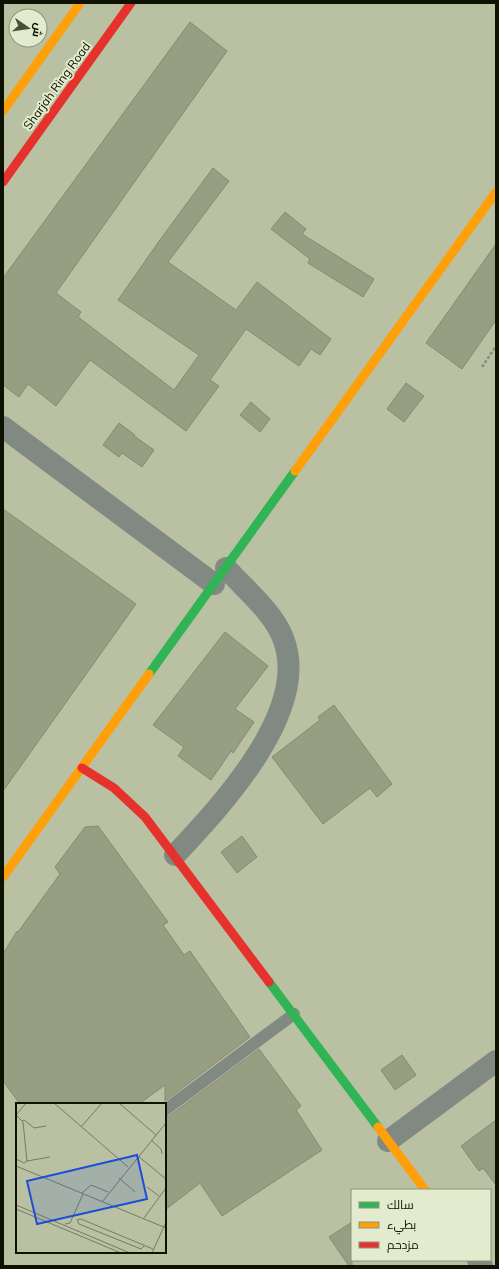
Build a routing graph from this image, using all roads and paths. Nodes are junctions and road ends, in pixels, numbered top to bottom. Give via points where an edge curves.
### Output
1 (70, 3) edge
2 (80, 3) edge
3 (131, 3) edge
4 (38, 61) junction
5 (3, 111) edge
6 (3, 182) edge
7 (496, 192) edge
8 (496, 346) edge
9 (482, 367) dead end
10 (3, 427) edge
11 (220, 576) junction
12 (82, 768) junction
13 (175, 856) junction
14 (3, 877) edge
15 (294, 1014) junction
16 (496, 1061) edge
17 (166, 1109) edge
18 (388, 1141) junction
19 (424, 1189) edge

1 - 4 main road
2 - 4 main road
3 - 6 main road, Sharjah Ring Road
4 - 5 main road
7 - 11 main road
8 - 9 path
10 - 11 street
11 - 12 main road
11 - 13 street via 275,622 283,638 288,662 287,692 281,709 249,766 214,813
12 - 13 main road via 130,801 145,816
12 - 14 main road
13 - 15 main road
15 - 17 lane
15 - 18 main road
16 - 18 street
18 - 19 main road

